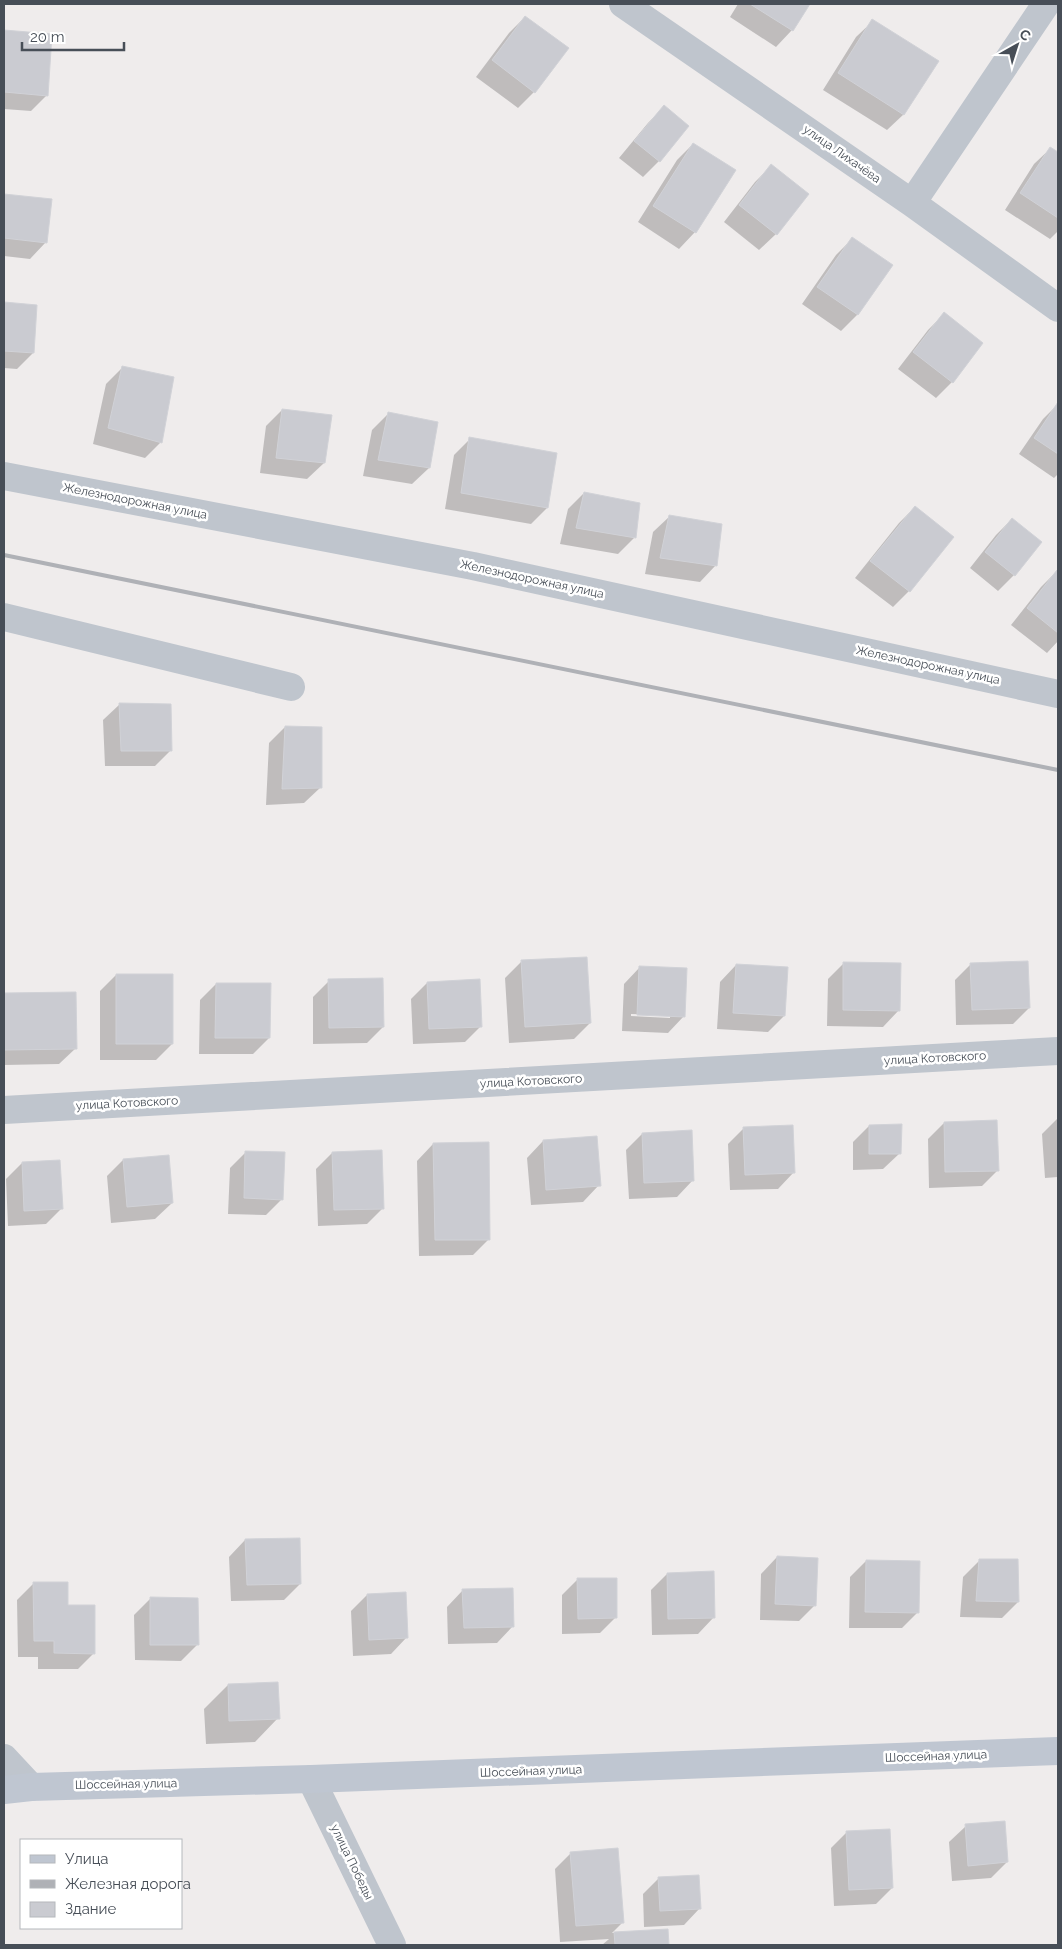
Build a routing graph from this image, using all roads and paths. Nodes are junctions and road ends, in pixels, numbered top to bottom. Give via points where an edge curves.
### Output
1 (623, 4) edge
2 (1046, 4) edge
3 (912, 203) junction
4 (1058, 308) edge
5 (4, 476) edge
6 (4, 617) edge
7 (291, 687) dead end
8 (1058, 694) edge
9 (1058, 1051) edge
10 (4, 1110) edge
11 (1058, 1751) edge
12 (4, 1758) edge
13 (311, 1779) junction
14 (31, 1787) junction
15 (4, 1790) edge
16 (392, 1945) edge

1 - 3 street, улица Лихачёва
2 - 3 street
3 - 4 street, улица Лихачёва
5 - 8 street, Железнодорожная улица via 482,568
6 - 7 street
9 - 10 street, улица Котовского
11 - 13 main road, Шоссейная улица
12 - 14 street
13 - 14 main road, Шоссейная улица
13 - 16 street, улица Победы
14 - 15 main road, Шоссейная улица

